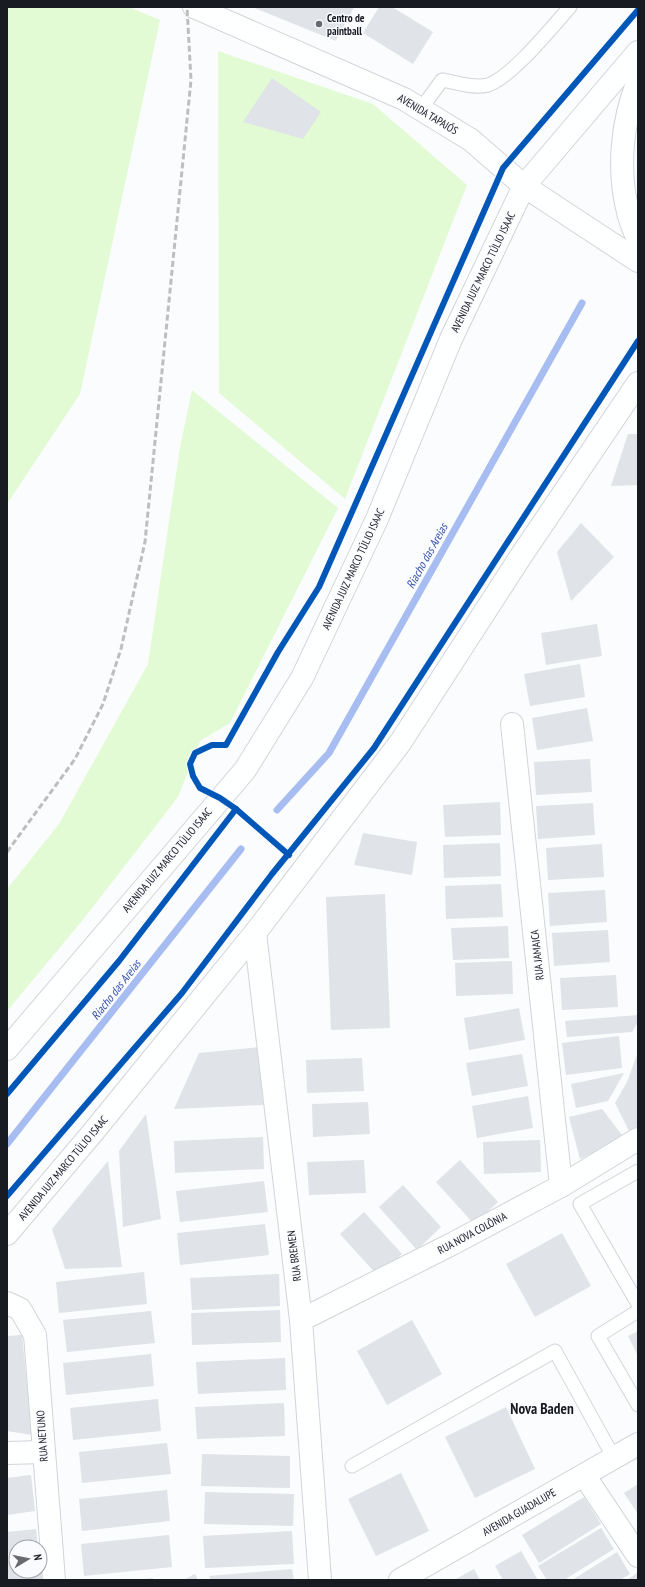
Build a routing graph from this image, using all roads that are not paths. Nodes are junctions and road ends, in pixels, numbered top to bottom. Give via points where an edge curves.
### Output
1 (194, 7) edge
2 (570, 7) edge
3 (638, 52) edge
4 (638, 81) edge
5 (421, 109) junction
6 (524, 186) junction
7 (638, 241) edge
8 (638, 261) edge
9 (638, 383) edge
10 (512, 724) dead end
11 (255, 933) junction
12 (7, 1049) edge
13 (638, 1138) edge
14 (638, 1171) edge
15 (561, 1186) junction
16 (7, 1234) edge
17 (7, 1303) edge
18 (638, 1304) edge
19 (638, 1310) edge
20 (301, 1320) junction
21 (638, 1405) edge
22 (638, 1444) edge
23 (43, 1452) junction
24 (7, 1453) edge
25 (614, 1458) junction
26 (352, 1466) dead end
27 (584, 1475) junction
28 (638, 1556) edge
29 (54, 1580) edge
30 (320, 1580) edge
31 (400, 1580) edge

1 - 5 main road, AVENIDA TAPAJÓS via 404,98
2 - 5 lane via 505,76 479,86 442,80
3 - 6 main road, AVENIDA JUIZ MARCO TÚLIO ISAAC
4 - 7 main road via 625,126 622,160 628,212
5 - 6 main road, AVENIDA TAPAJÓS via 471,140
6 - 8 main road, AVENIDA TAPAJÓS
6 - 12 main road, AVENIDA JUIZ MARCO TÚLIO ISAAC via 451,339 377,519 302,678 245,770
9 - 11 main road, AVENIDA JUIZ MARCO TÚLIO ISAAC via 521,556 400,743
10 - 15 main road, RUA JAMAICA
11 - 16 main road, AVENIDA JUIZ MARCO TÚLIO ISAAC
11 - 20 main road, RUA BREMEN
13 - 15 main road, RUA NOVA COLÔNIA
14 - 18 lane via 580,1204
15 - 20 main road, RUA NOVA COLÔNIA
17 - 23 main road, RUA NETUNO via 20,1309 35,1335
19 - 21 lane via 598,1336
20 - 30 main road, RUA BREMEN
22 - 25 main road, AVENIDA GUADALUPE
23 - 24 main road
23 - 29 main road, RUA NETUNO
25 - 26 lane via 555,1352
25 - 27 main road, AVENIDA GUADALUPE
27 - 28 main road
27 - 31 main road, AVENIDA GUADALUPE

